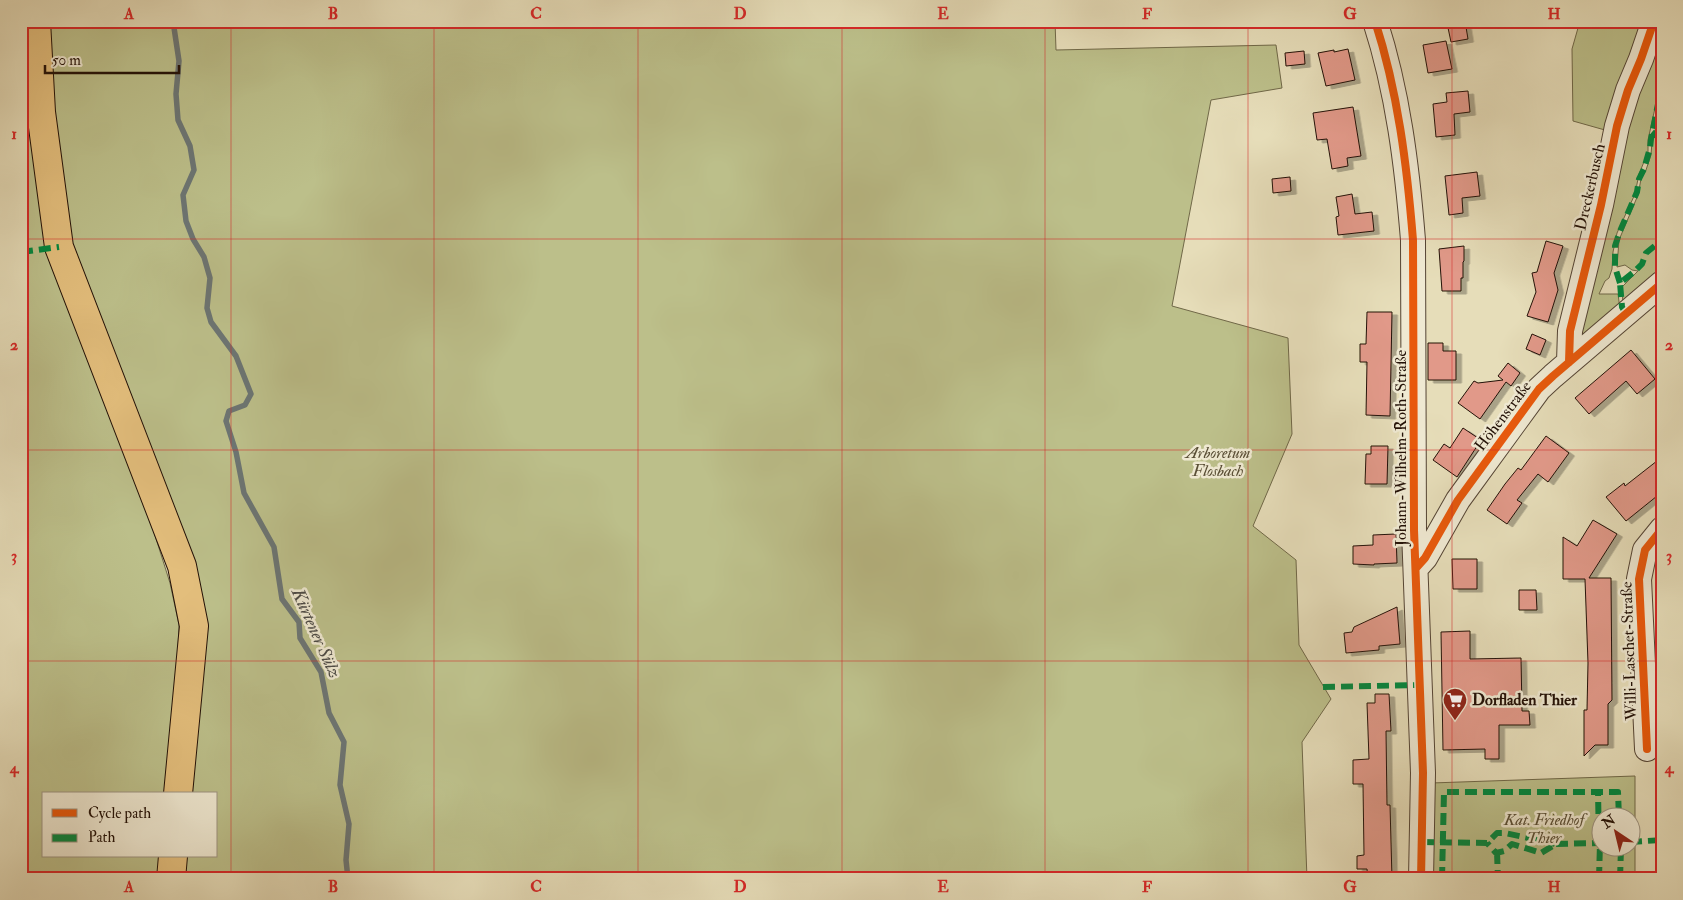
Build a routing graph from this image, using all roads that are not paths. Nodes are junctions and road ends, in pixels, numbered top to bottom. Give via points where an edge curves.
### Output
1 (36, 21) edge
2 (1375, 21) edge
3 (1654, 21) edge
4 (1662, 283) edge
5 (1569, 362) junction
6 (1662, 529) edge
7 (1416, 568) junction
8 (1647, 749) dead end
9 (178, 792) edge
10 (173, 858) edge
11 (171, 879) edge
12 (1421, 879) edge

1 - 9 main road via 41,112 59,247 182,566 194,626
2 - 7 street, Johann-Wilhelm-Roth-Straße via 1398,112 1413,240
3 - 5 street, Dreckerbusch via 1618,126 1570,331
4 - 5 street, Höhenstraße
5 - 7 street, Höhenstraße via 1539,389 1521,413 1458,500
6 - 8 street, Willi-Laschet-Straße via 1645,550 1639,579
7 - 12 street, Johann-Wilhelm-Roth-Straße via 1423,773
10 - 11 main road

